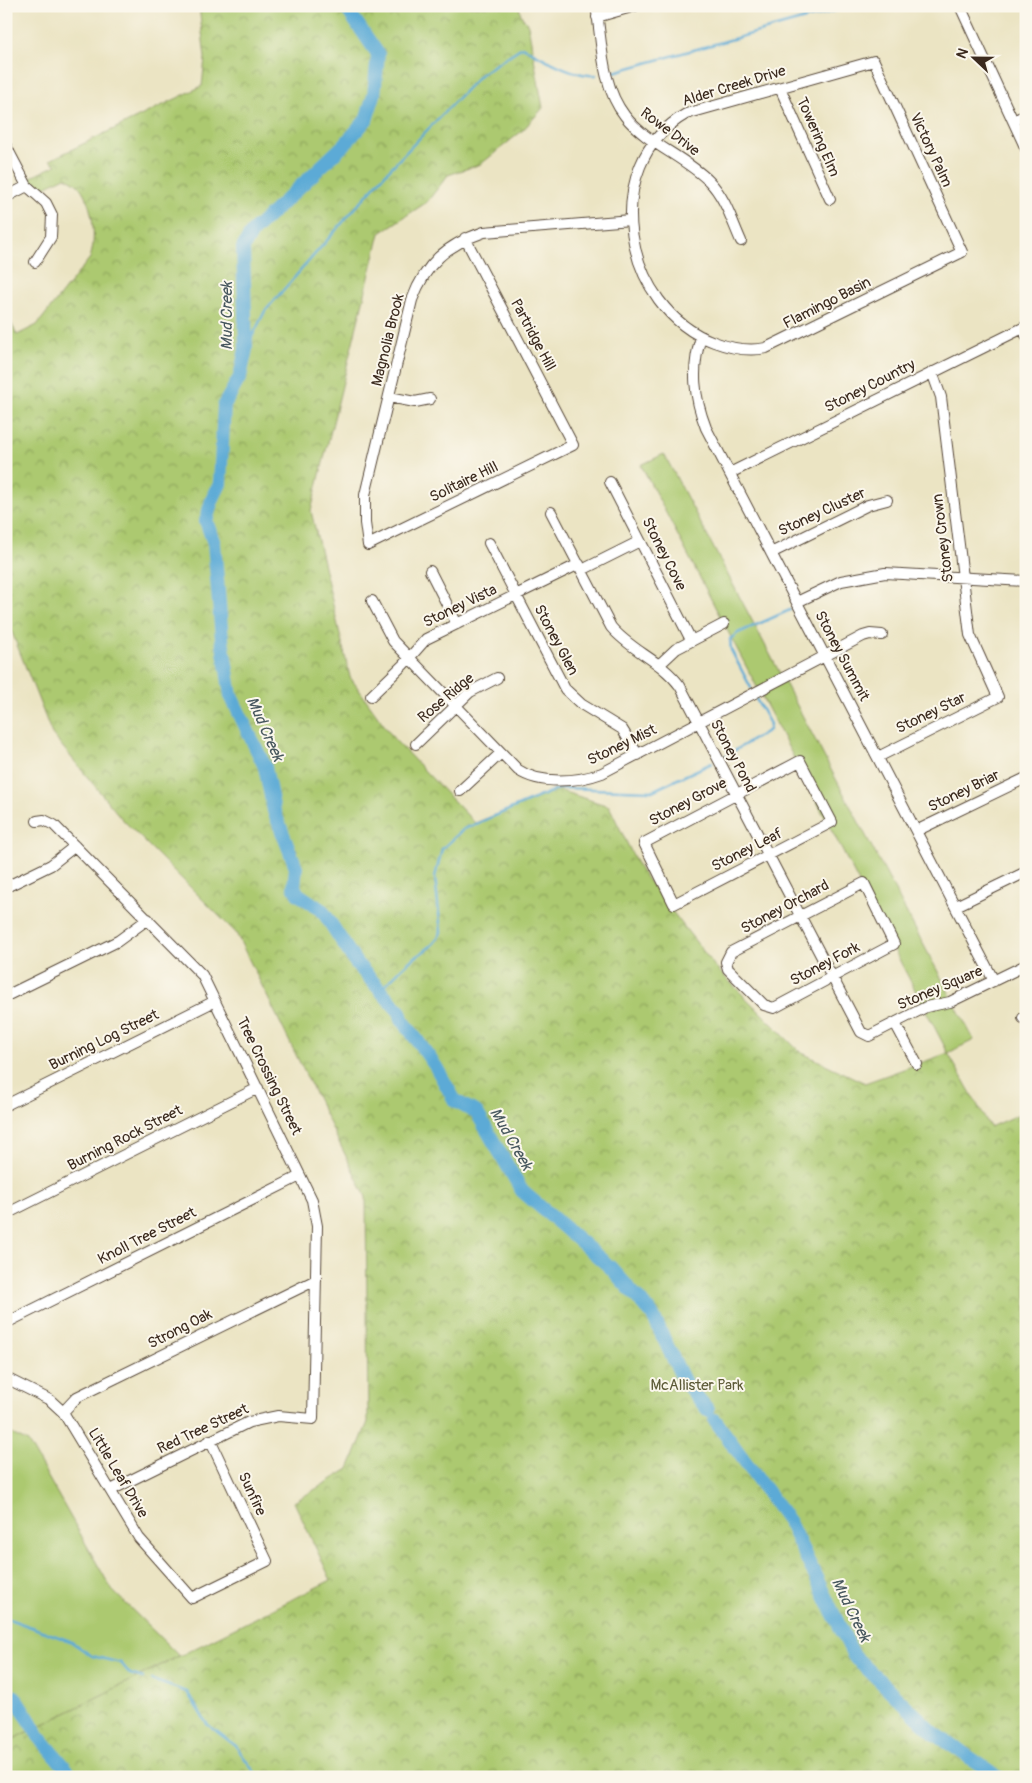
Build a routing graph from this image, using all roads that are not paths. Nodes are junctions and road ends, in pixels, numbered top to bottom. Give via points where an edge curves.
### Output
1 (596, 6) edge
2 (635, 6) edge
3 (960, 6) edge
4 (598, 17) junction
5 (874, 60) joint
6 (780, 88) junction
7 (1026, 115) edge
8 (1013, 121) junction
9 (655, 142) junction
10 (6, 146) edge
11 (1026, 149) edge
12 (27, 186) junction
13 (6, 196) edge
14 (830, 199) dead end
15 (631, 220) junction
16 (465, 238) junction
17 (741, 241) dead end
18 (962, 252) joint
19 (35, 262) dead end
20 (1025, 331) edge
21 (701, 337) junction
22 (932, 372) junction
23 (389, 396) junction
24 (430, 399) dead end
25 (574, 445) joint
26 (730, 473) junction
27 (610, 482) dead end
28 (887, 500) dead end
29 (551, 512) dead end
30 (640, 541) junction
31 (489, 543) dead end
32 (368, 545) joint
33 (771, 553) junction
34 (580, 567) junction
35 (430, 571) dead end
36 (963, 577) junction
37 (1026, 580) edge
38 (515, 595) junction
39 (372, 601) dead end
40 (797, 602) junction
41 (457, 624) junction
42 (724, 624) dead end
43 (882, 635) dead end
44 (691, 640) junction
45 (825, 656) junction
46 (410, 657) junction
47 (660, 664) junction
48 (497, 678) dead end
49 (371, 696) dead end
50 (998, 697) joint
51 (455, 706) junction
52 (699, 722) junction
53 (416, 744) dead end
54 (501, 753) junction
55 (638, 754) junction
56 (878, 756) junction
57 (1026, 778) edge
58 (460, 791) dead end
59 (736, 794) junction
60 (37, 821) dead end
61 (832, 822) joint
62 (916, 831) junction
63 (75, 846) junction
64 (768, 856) junction
65 (1026, 872) edge
66 (6, 887) edge
67 (674, 904) joint
68 (956, 906) junction
69 (799, 917) junction
70 (148, 919) junction
71 (894, 944) joint
72 (1026, 965) edge
73 (831, 978) junction
74 (994, 981) junction
75 (6, 996) edge
76 (215, 1001) junction
77 (769, 1008) joint
78 (895, 1023) junction
79 (864, 1036) joint
80 (917, 1064) dead end
81 (258, 1088) junction
82 (6, 1105) edge
83 (300, 1176) junction
84 (6, 1214) edge
85 (316, 1280) junction
86 (6, 1323) edge
87 (6, 1378) edge
88 (63, 1412) junction
89 (313, 1419) joint
90 (210, 1440) junction
91 (111, 1490) junction
92 (192, 1598) joint

1 - 4 street, Rowe Drive
2 - 4 street
3 - 8 street
4 - 9 street, Rowe Drive via 605,68 617,103 625,116
5 - 6 street, Alder Creek Drive
5 - 18 street, Victory Palm
6 - 9 street, Alder Creek Drive via 686,114 668,126
6 - 14 street, Towering Elm
7 - 8 street
8 - 11 street
9 - 15 street, Alder Creek Drive via 637,177
9 - 17 street, Rowe Drive via 710,182 721,196
10 - 12 street
12 - 13 street
12 - 19 street via 49,207 53,218 51,237
15 - 16 street, Magnolia Brook via 502,229
15 - 21 street, Alder Creek Drive via 636,257 650,289 677,319
16 - 23 street, Magnolia Brook via 435,260 418,285
16 - 25 street, Partridge Hill
18 - 21 street, Flamingo Basin via 766,348 737,349
20 - 22 street, Stoney Country
21 - 26 street, Stoney Summit via 694,368 696,396 706,428
22 - 26 street, Stoney Country
22 - 36 street, Stoney Crown via 941,397
23 - 24 street via 415,402
23 - 32 street, Magnolia Brook via 365,495
25 - 32 street, Solitaire Hill
26 - 33 street, Stoney Summit
27 - 30 street, Stoney Cove
28 - 33 street, Stoney Cluster via 868,505
29 - 34 street, Stoney Pond
30 - 34 street, Stoney Vista
30 - 44 street, Stoney Cove
31 - 38 street, Stoney Glen
33 - 40 street, Stoney Summit
34 - 38 street, Stoney Vista
34 - 47 street, Stoney Pond via 619,638
35 - 41 street
36 - 37 street
36 - 40 street via 868,575 841,582
36 - 50 street, Stoney Crown via 970,636
38 - 41 street, Stoney Vista
38 - 55 street, Stoney Glen via 565,689 581,704 622,729
39 - 46 street, Stoney Mist via 386,629
40 - 45 street, Stoney Summit
41 - 46 street, Stoney Vista via 426,639
42 - 44 street
43 - 45 street, Stoney Mist via 870,634
44 - 47 street
45 - 52 street, Stoney Mist
45 - 56 street, Stoney Summit
46 - 49 street, Stoney Vista
46 - 51 street, Stoney Mist
47 - 52 street, Stoney Pond via 680,686
48 - 51 street, Rose Ridge via 470,692
50 - 56 street, Stoney Star
51 - 53 street, Rose Ridge
51 - 54 street, Stoney Mist
52 - 55 street, Stoney Mist
52 - 59 street, Stoney Pond
54 - 55 street, Stoney Mist via 528,776 570,780 590,778
54 - 58 street
56 - 62 street, Stoney Summit
57 - 62 street, Stoney Briar
59 - 61 street, Stoney Grove via 800,761
59 - 64 street, Stoney Pond
59 - 67 street, Stoney Grove via 644,843
60 - 63 street, Tree Crossing Street via 49,822
61 - 64 street, Stoney Leaf
62 - 68 street, Stoney Summit
63 - 66 street via 50,865
63 - 70 street, Tree Crossing Street
64 - 67 street, Stoney Leaf
64 - 69 street, Stoney Pond
65 - 68 street
68 - 74 street, Stoney Summit
69 - 71 street, Stoney Orchard via 864,882
69 - 73 street, Stoney Pond
69 - 77 street, Stoney Orchard via 731,952 726,962 728,969
70 - 75 street via 118,941
70 - 76 street, Tree Crossing Street via 196,968
71 - 73 street, Stoney Fork
72 - 74 street, Stoney Square
73 - 77 street, Stoney Fork
73 - 79 street, Stoney Pond
74 - 78 street, Stoney Square via 949,1003 926,1008
76 - 81 street, Tree Crossing Street
76 - 82 street, Burning Log Street
78 - 79 street, Stoney Square
78 - 80 street
81 - 83 street, Tree Crossing Street
81 - 84 street, Burning Rock Street
83 - 85 street, Tree Crossing Street via 316,1213
83 - 86 street, Knoll Tree Street
85 - 88 street, Strong Oak via 78,1398
85 - 89 street, Tree Crossing Street
87 - 88 street, Little Leaf Drive via 50,1400
88 - 91 street, Little Leaf Drive
89 - 90 street, Red Tree Street via 278,1416 258,1419
90 - 91 street, Red Tree Street
90 - 92 street, Sunfire via 267,1561
91 - 92 street, Little Leaf Drive via 139,1538

